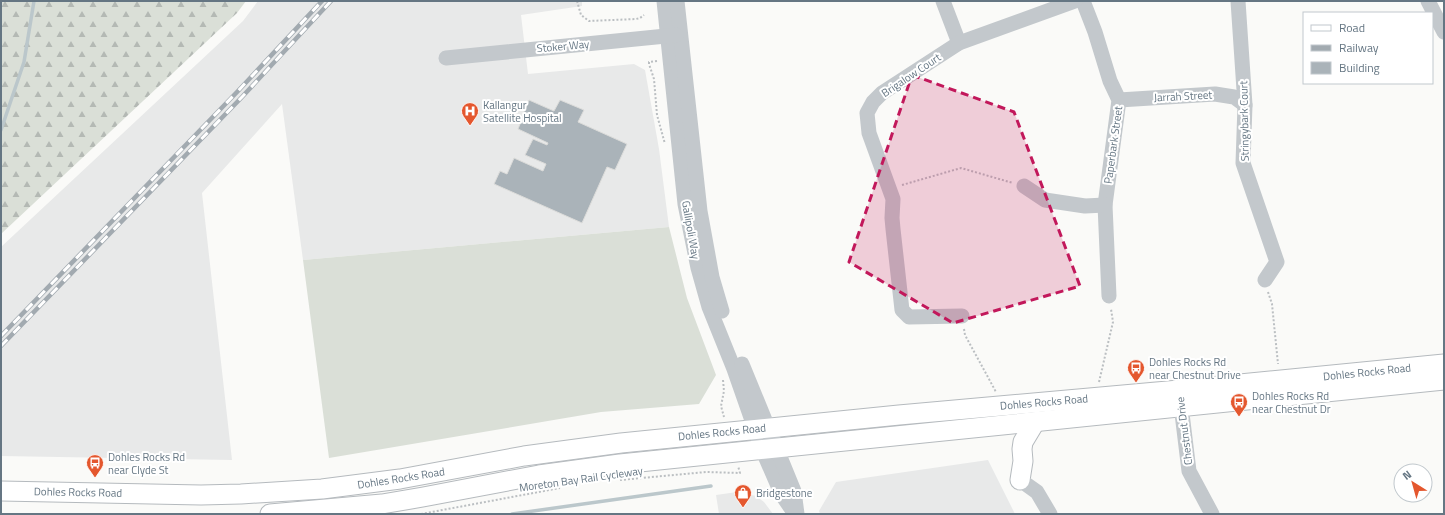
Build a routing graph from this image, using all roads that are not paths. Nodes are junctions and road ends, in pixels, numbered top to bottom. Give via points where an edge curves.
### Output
1 (664, 1) edge
2 (677, 1) edge
3 (943, 1) edge
4 (1075, 1) edge
5 (1082, 1) edge
6 (1238, 1) edge
7 (1428, 1) edge
8 (1444, 32) edge
9 (674, 36) junction
10 (959, 43) junction
11 (446, 58) dead end
12 (1119, 100) junction
13 (1245, 105) junction
14 (1024, 186) road end
15 (1105, 205) junction
16 (1265, 280) road end
17 (1109, 296) road end
18 (962, 316) road end
19 (1444, 353) edge
20 (1444, 364) edge
21 (1406, 368) junction
22 (1444, 380) edge
23 (1180, 399) junction
24 (1035, 422) junction
25 (761, 428) junction
26 (770, 449) junction
27 (1020, 480) joint
28 (1, 491) edge
29 (270, 514) edge
30 (796, 514) edge
31 (1050, 514) edge
32 (1212, 514) edge

1 - 9 street, Gallipoli Way
2 - 9 street, Gallipoli Way
3 - 10 street
4 - 10 street, Brigalow Court
5 - 12 street, Paperbark Street
6 - 13 street, Stringybark Court
7 - 8 street
9 - 11 street, Stoker Way
9 - 25 street, Gallipoli Way via 710,270 716,296
10 - 18 street, Brigalow Court via 882,93 867,113 869,134 893,198 892,218 902,310 909,318
12 - 13 street, Jarrah Street via 1215,94 1234,97
12 - 15 street, Paperbark Street
13 - 16 street, Stringybark Court via 1244,163 1277,262
14 - 15 street via 1045,200 1085,206
15 - 17 street, Paperbark Street
19 - 21 main road
20 - 21 main road, Dohles Rocks Road
21 - 23 main road, Dohles Rocks Road
22 - 23 main road, Dohles Rocks Road
23 - 24 main road, Dohles Rocks Road
23 - 25 main road, Dohles Rocks Road via 914,413
23 - 32 street, Chestnut Drive via 1189,471
24 - 26 main road, Dohles Rocks Road
24 - 27 main road via 1023,442
25 - 26 street, Gallipoli Way
25 - 28 main road, Dohles Rocks Road via 598,445 524,456 400,480 307,490 201,495
26 - 29 main road, Dohles Rocks Road via 580,469 382,504
26 - 30 street, Gallipoli Way via 782,495
27 - 31 street via 1037,492

